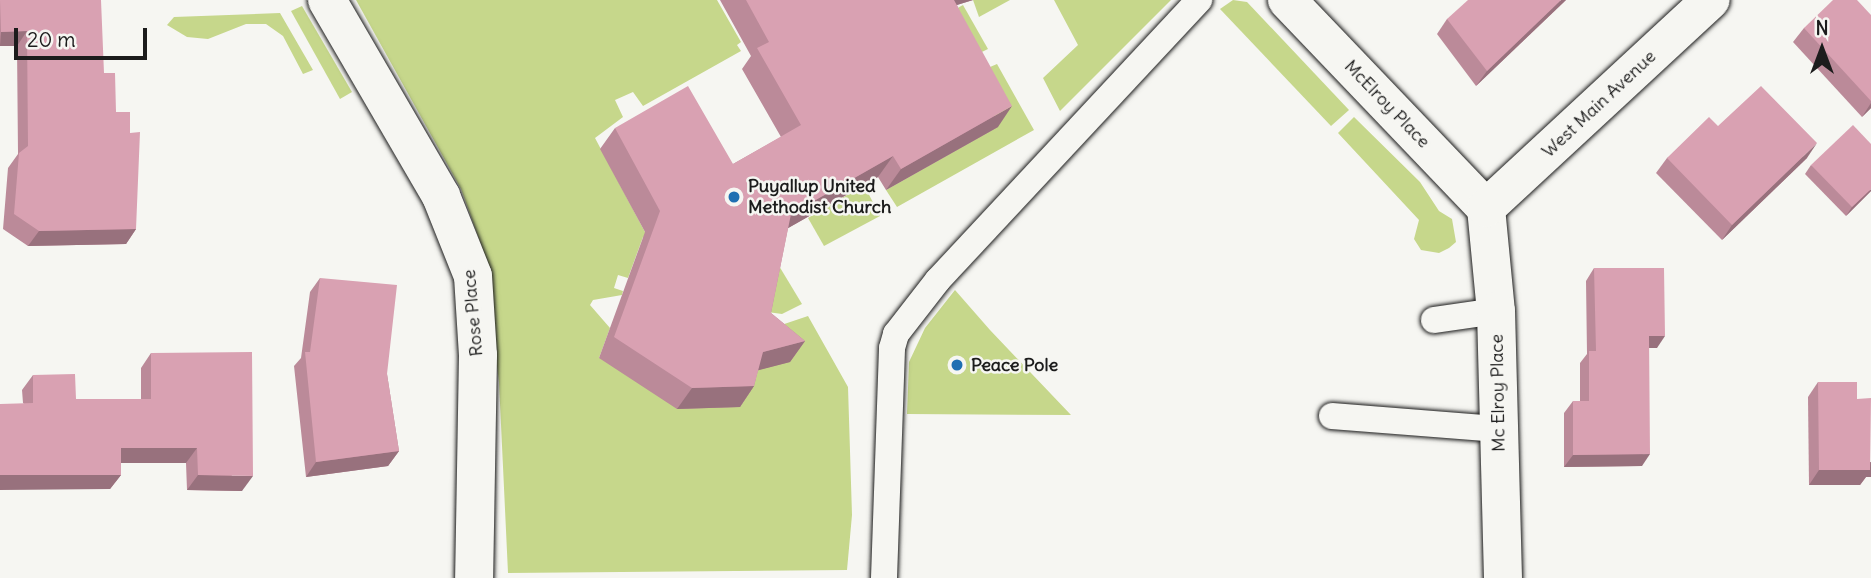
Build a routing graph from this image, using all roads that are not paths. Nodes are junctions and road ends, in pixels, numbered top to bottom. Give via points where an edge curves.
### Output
1 (327, 0) edge
2 (1199, 0) edge
3 (1287, 0) edge
4 (1711, 0) edge
5 (1486, 208) junction
6 (1496, 311) junction
7 (1434, 320) dead end
8 (1332, 416) dead end
9 (1499, 429) junction
10 (474, 578) edge
11 (884, 578) edge
12 (1503, 578) edge

1 - 10 street, Rose Place via 441,197 473,276 478,355
2 - 11 lane via 938,280 897,334 892,348
3 - 5 street, McElroy Place
4 - 5 street, West Main Avenue
5 - 6 street, Mc Elroy Place
6 - 7 lane
6 - 9 street, Mc Elroy Place
8 - 9 lane
9 - 12 street, Mc Elroy Place

